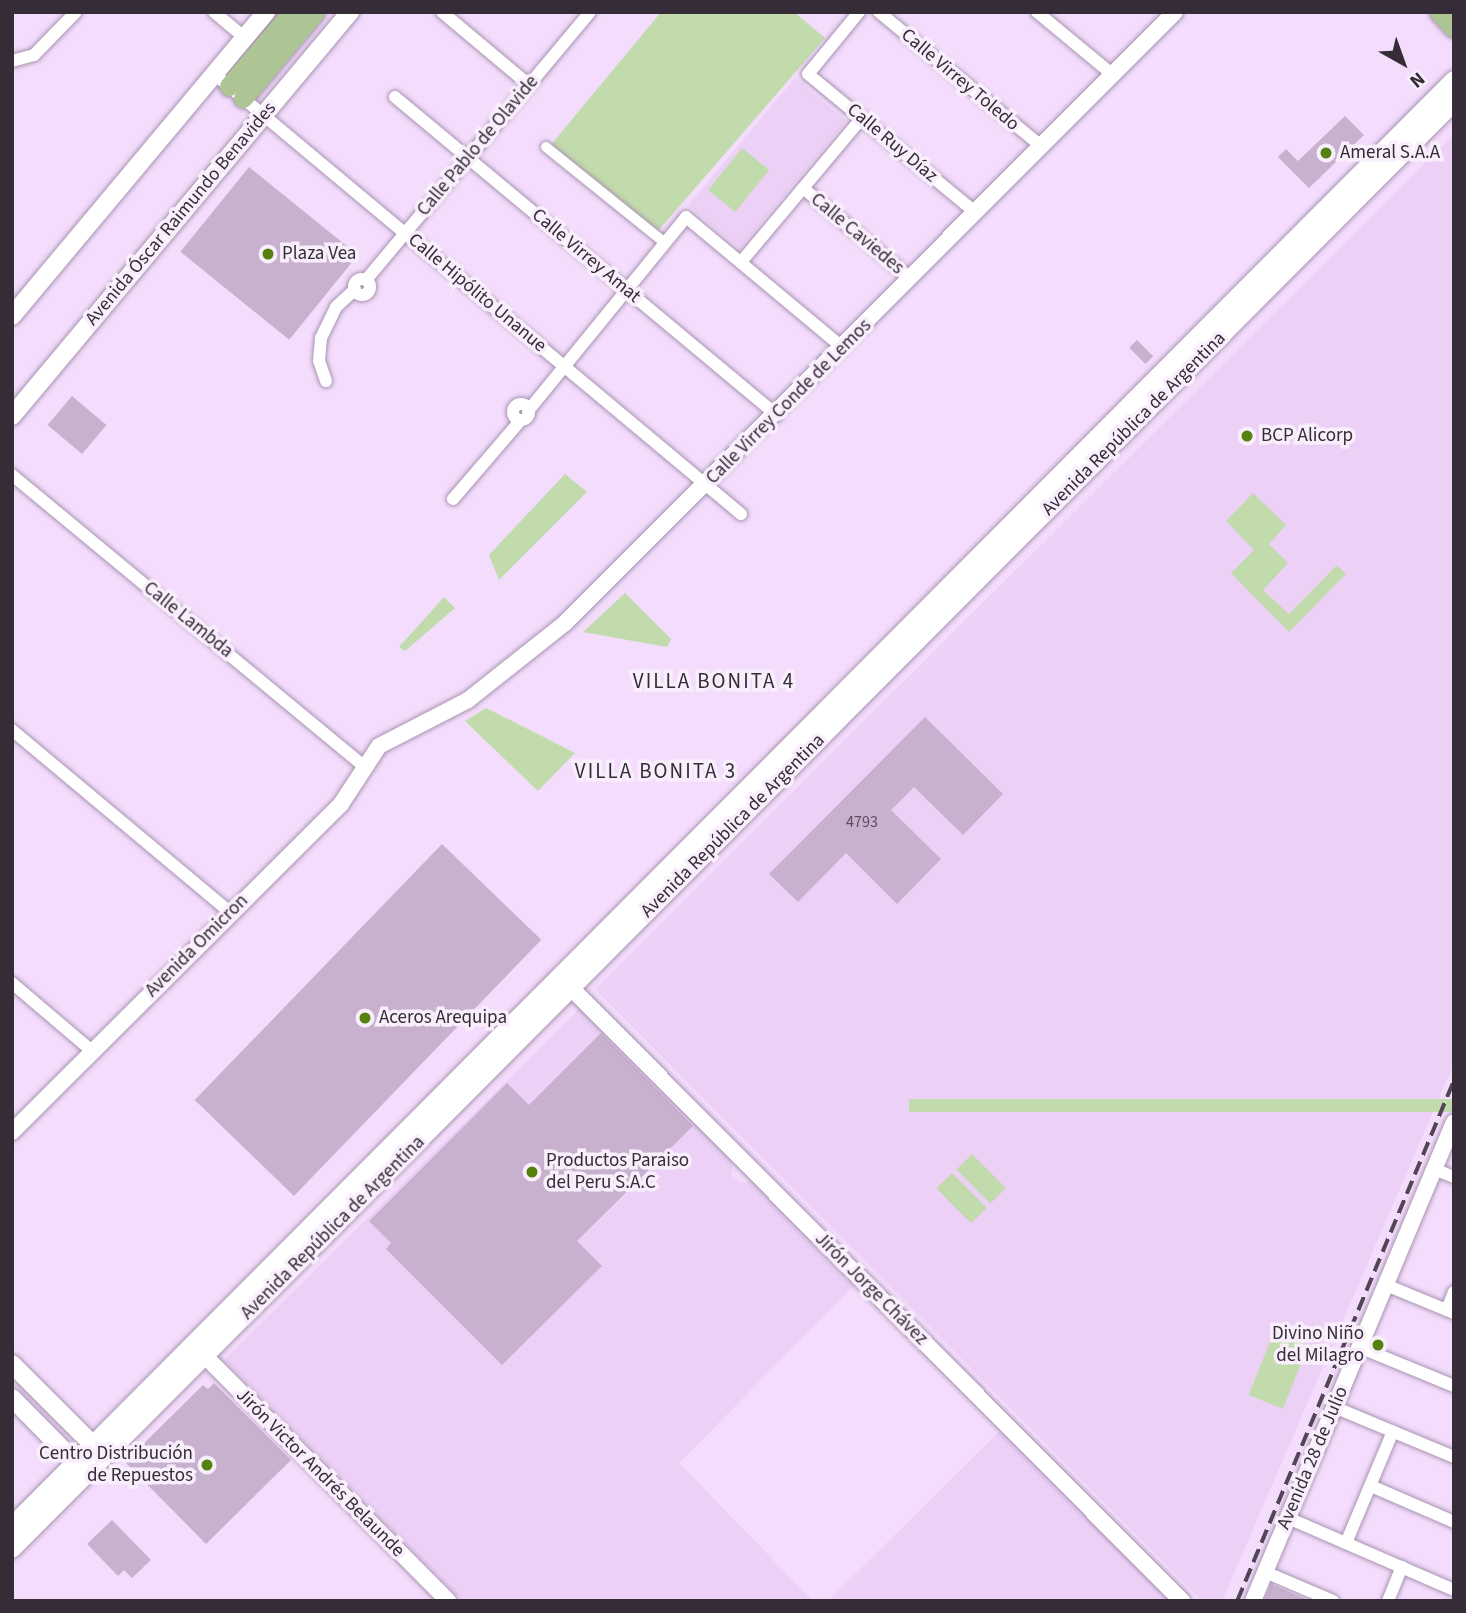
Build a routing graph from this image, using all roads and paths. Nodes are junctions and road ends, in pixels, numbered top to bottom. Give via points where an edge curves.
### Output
1 (76, 12) edge
2 (214, 12) edge
3 (266, 12) edge
4 (292, 12) edge
5 (315, 12) edge
6 (350, 12) edge
7 (442, 12) edge
8 (859, 12) edge
9 (879, 12) edge
10 (1037, 12) edge
11 (1175, 12) edge
12 (1439, 12) edge
13 (589, 13) edge
14 (1454, 28) edge
15 (244, 37) junction
16 (12, 61) edge
17 (213, 73) junction
18 (1113, 75) junction
19 (1454, 79) edge
20 (529, 85) junction
21 (236, 92) junction
22 (395, 97) dead end
23 (1454, 102) edge
24 (265, 115) junction
25 (862, 118) junction
26 (546, 147) dead end
27 (1042, 147) junction
28 (468, 157) junction
29 (803, 188) junction
30 (976, 213) junction
31 (405, 233) junction
32 (665, 243) junction
33 (741, 262) junction
34 (911, 279) junction
35 (626, 289) junction
36 (12, 316) edge
37 (843, 348) junction
38 (563, 365) junction
39 (326, 382) dead end
40 (1142, 405) junction
41 (777, 415) junction
42 (12, 416) edge
43 (12, 475) edge
44 (707, 485) junction
45 (453, 499) dead end
46 (741, 514) dead end
47 (12, 730) edge
48 (367, 759) junction
49 (230, 912) junction
50 (12, 983) edge
51 (566, 983) junction
52 (92, 1051) junction
53 (1454, 1122) edge
54 (12, 1132) edge
55 (1434, 1169) junction
56 (1454, 1177) edge
57 (1386, 1284) junction
58 (1454, 1292) edge
59 (1450, 1311) edge
60 (1359, 1347) junction
61 (200, 1350) junction
62 (12, 1364) edge
63 (1454, 1386) edge
64 (12, 1398) edge
65 (55, 1407) junction
66 (1334, 1407) junction
67 (37, 1424) junction
68 (1393, 1431) junction
69 (99, 1451) junction
70 (1454, 1457) edge
71 (81, 1469) junction
72 (1371, 1486) junction
73 (1288, 1518) junction
74 (1454, 1522) edge
75 (12, 1526) edge
76 (1346, 1543) junction
77 (12, 1549) edge
78 (1402, 1567) junction
79 (1265, 1572) junction
80 (1454, 1590) edge
81 (448, 1601) edge
82 (1182, 1601) edge
83 (1253, 1601) edge
84 (1333, 1601) edge
85 (1388, 1601) edge

1 - 16 street via 34,55
2 - 15 street
3 - 15 main road
4 - 21 main road
5 - 21 main road, Avenida Óscar Raimundo Benavides
6 - 24 main road, Avenida Óscar Raimundo Benavides
7 - 20 street
8 - 25 street, Calle Ruy Díaz via 808,74
9 - 27 street, Calle Virrey Toledo
10 - 18 street
11 - 18 street, Calle Virrey Conde de Lemos
12 - 14 main road
13 - 20 street, Calle Pablo de Olavide
15 - 17 main road
17 - 21 street, Calle Hipólito Unanue
17 - 36 main road
18 - 27 street, Calle Virrey Conde de Lemos
19 - 40 main road, Avenida República de Argentina
20 - 28 street, Calle Pablo de Olavide
21 - 24 street, Calle Hipólito Unanue
22 - 28 street, Calle Virrey Amat
23 - 40 main road, Avenida República de Argentina
24 - 31 street, Calle Hipólito Unanue
24 - 42 main road, Avenida Óscar Raimundo Benavides
25 - 29 street
25 - 30 street, Calle Ruy Díaz
26 - 32 street
27 - 30 street, Calle Virrey Conde de Lemos
28 - 31 street, Calle Pablo de Olavide
28 - 35 street, Calle Virrey Amat
29 - 33 street
29 - 34 street, Calle Caviedes
30 - 34 street, Calle Virrey Conde de Lemos
31 - 38 street, Calle Hipólito Unanue
31 - 39 street, Calle Pablo de Olavide via 366,280 369,291 355,289 336,307 321,338 319,360
32 - 33 street via 687,217
32 - 35 street
33 - 37 street
34 - 37 street, Calle Virrey Conde de Lemos
35 - 38 street
35 - 41 street, Calle Virrey Amat
37 - 41 street, Calle Virrey Conde de Lemos
38 - 44 street, Calle Hipólito Unanue
38 - 45 street
40 - 51 main road, Avenida República de Argentina
41 - 44 street, Calle Virrey Conde de Lemos
43 - 48 street, Calle Lambda
44 - 46 street, Calle Hipólito Unanue
44 - 48 street, Calle Virrey Conde de Lemos via 521,661 468,700
47 - 49 street
48 - 49 street, Avenida Omicron via 341,804
49 - 52 street, Avenida Omicron
50 - 52 street
51 - 61 main road, Avenida República de Argentina
51 - 82 street, Jirón Jorge Chávez
52 - 54 street, Avenida Omicron
53 - 55 street, Avenida 28 de Julio
55 - 56 street
55 - 57 street, Avenida 28 de Julio
57 - 59 street
57 - 60 street, Avenida 28 de Julio
58 - 59 street
60 - 63 street
60 - 66 street, Avenida 28 de Julio
61 - 69 main road, Avenida República de Argentina
61 - 81 street, Jirón Victor Andrés Belaunde
62 - 65 main road
64 - 67 main road
65 - 67 main road
65 - 69 main road
66 - 68 street
66 - 73 street, Avenida 28 de Julio
67 - 71 main road
68 - 70 street
68 - 72 street
69 - 71 main road, Avenida República de Argentina
71 - 75 main road, Avenida República de Argentina
71 - 77 main road, Avenida República de Argentina
72 - 74 street
72 - 76 street
73 - 76 street
73 - 79 street, Avenida 28 de Julio
76 - 78 street
78 - 80 street
78 - 85 street
79 - 83 street, Avenida 28 de Julio
79 - 84 street

